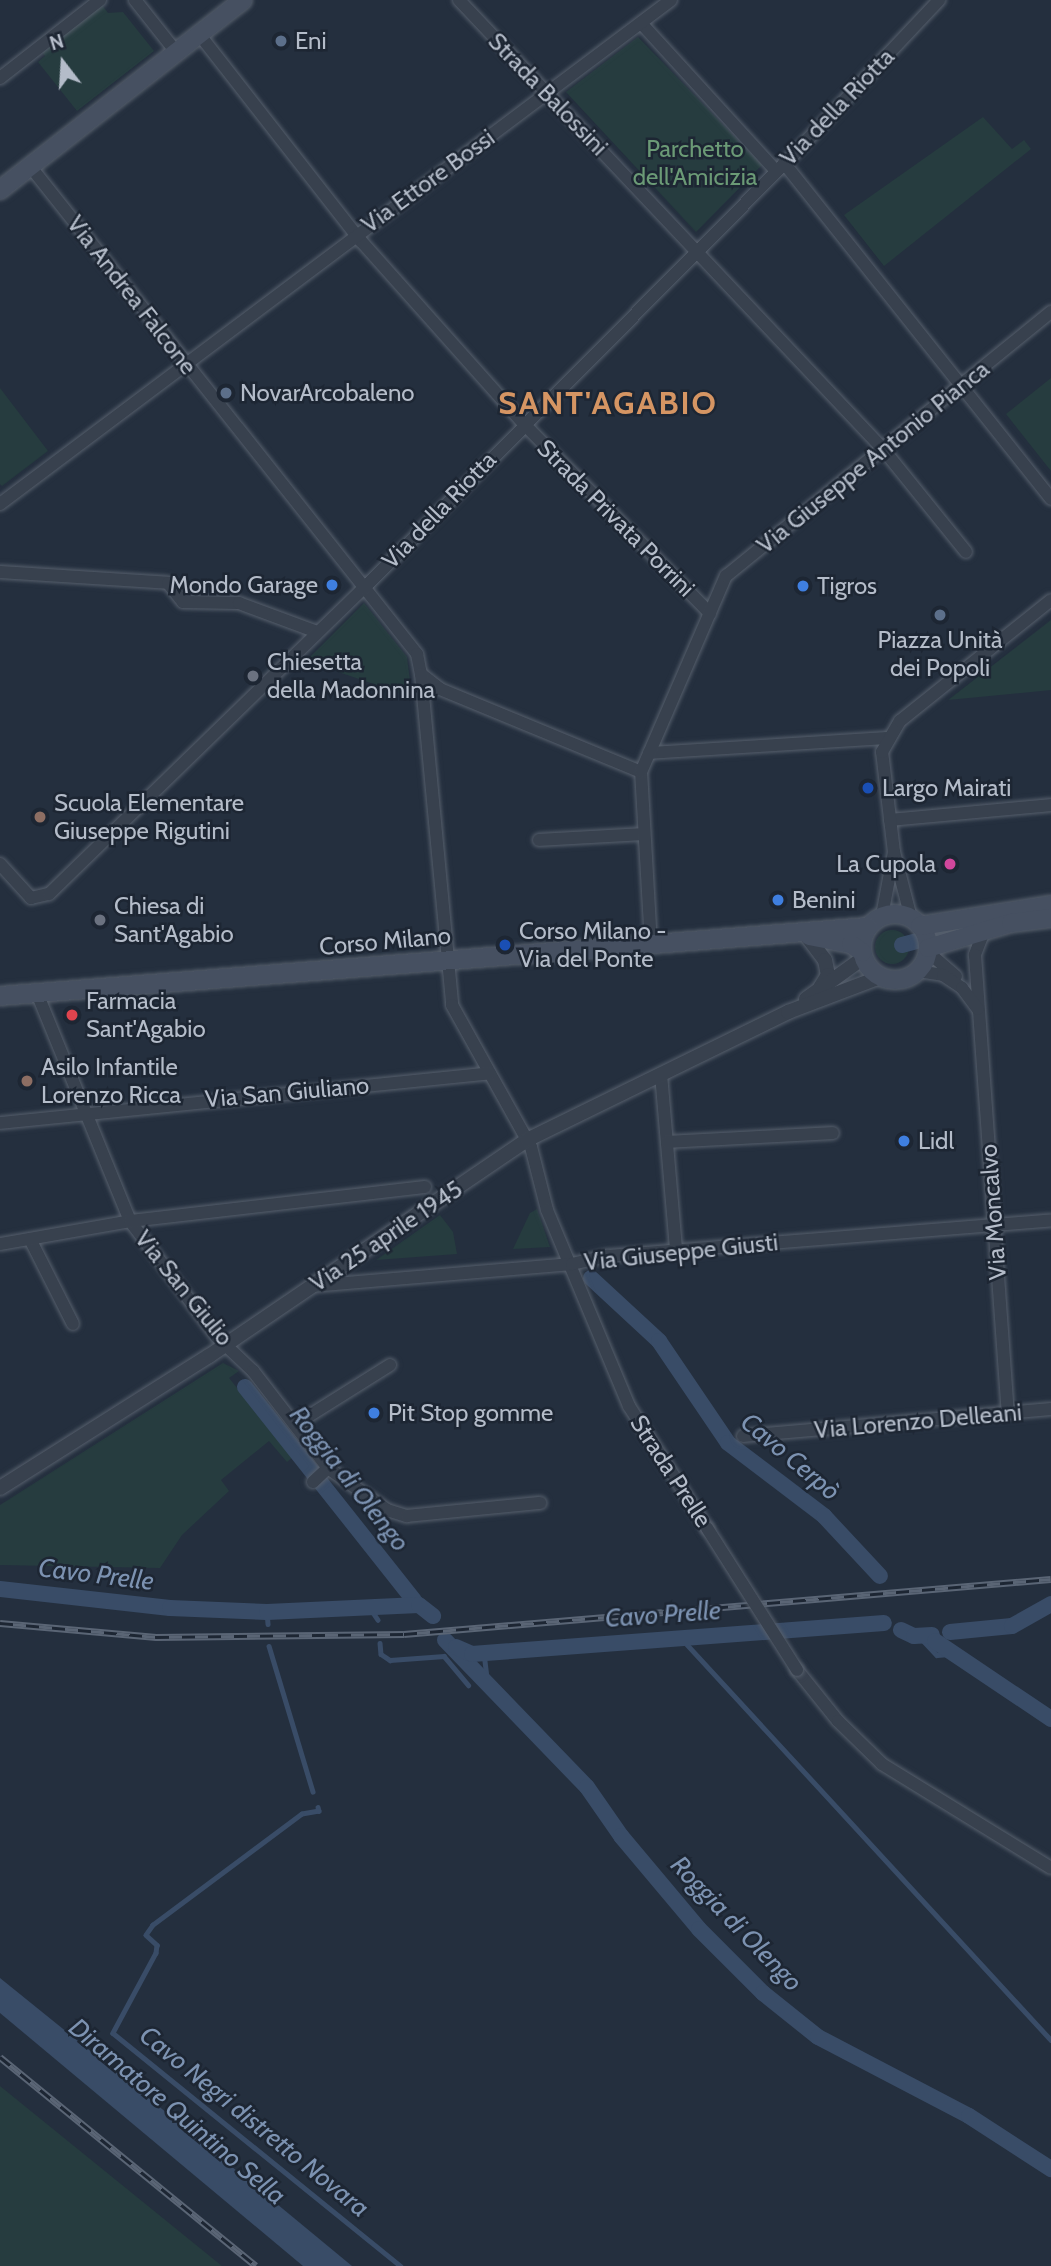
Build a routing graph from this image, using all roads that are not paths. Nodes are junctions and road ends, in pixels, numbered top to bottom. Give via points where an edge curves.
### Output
1 (100, 0) edge
2 (135, 0) edge
3 (243, 0) edge
4 (459, 0) edge
5 (671, 0) edge
6 (939, 0) edge
7 (641, 23) junction
8 (200, 34) junction
9 (176, 52) junction
10 (0, 78) edge
11 (547, 94) junction
12 (30, 166) junction
13 (780, 167) junction
14 (0, 190) edge
15 (356, 233) junction
16 (697, 247) junction
17 (1051, 312) edge
18 (186, 363) junction
19 (960, 386) junction
20 (523, 423) junction
21 (883, 449) junction
22 (1051, 499) edge
23 (0, 504) edge
24 (966, 552) dead end
25 (0, 572) edge
26 (363, 589) junction
27 (1051, 600) edge
28 (710, 612) junction
29 (317, 632) junction
30 (421, 674) junction
31 (889, 738) junction
32 (649, 752) junction
33 (640, 775) junction
34 (1051, 805) edge
35 (890, 820) junction
36 (643, 834) junction
37 (539, 839) dead end
38 (894, 852) junction
39 (0, 864) edge
40 (1051, 905) edge
41 (1051, 916) edge
42 (875, 922) junction
43 (916, 922) junction
44 (984, 931) junction
45 (774, 932) junction
46 (806, 935) junction
47 (652, 944) junction
48 (928, 950) junction
49 (862, 955) junction
50 (446, 961) junction
51 (918, 971) junction
52 (945, 972) junction
53 (880, 977) junction
54 (819, 989) junction
55 (37, 993) junction
56 (0, 996) edge
57 (979, 1008) junction
58 (788, 1012) junction
59 (489, 1073) junction
60 (661, 1074) junction
61 (85, 1111) junction
62 (0, 1123) edge
63 (833, 1133) dead end
64 (527, 1140) junction
65 (667, 1142) junction
66 (425, 1187) dead end
67 (1051, 1220) edge
68 (130, 1221) junction
69 (994, 1225) junction
70 (30, 1239) junction
71 (0, 1244) edge
72 (676, 1250) junction
73 (572, 1264) junction
74 (311, 1286) junction
75 (73, 1324) dead end
76 (224, 1346) junction
77 (390, 1365) dead end
78 (1051, 1409) edge
79 (1008, 1413) junction
80 (296, 1424) junction
81 (743, 1436) dead end
82 (0, 1488) edge
83 (540, 1503) dead end
84 (1051, 1868) edge

1 - 10 street
2 - 9 street
3 - 8 main road
4 - 11 street, Strada Balossini
5 - 7 street, Via Ettore Bossi
6 - 13 street, Via della Riotta
7 - 11 street, Via Ettore Bossi
7 - 13 street
8 - 9 main road
8 - 15 street, Strada Privata Porrini
9 - 12 main road
11 - 15 street, Via Ettore Bossi
11 - 16 street, Strada Balossini
12 - 14 main road
12 - 18 street, Via Andrea Falcone
13 - 16 street, Via della Riotta
13 - 19 street
15 - 18 street, Via Ettore Bossi
15 - 20 street, Strada Privata Porrini
16 - 20 street, Via della Riotta
16 - 21 street, Strada Balossini
17 - 19 street, Via Giuseppe Antonio Pianca
18 - 23 street, Via Ettore Bossi
18 - 26 street, Via Andrea Falcone
19 - 21 street, Via Giuseppe Antonio Pianca
19 - 22 street
20 - 26 street, Via della Riotta
20 - 28 street, Strada Privata Porrini
21 - 24 street, Strada Balossini
21 - 28 street, Via Giuseppe Antonio Pianca via 726,576
25 - 29 street via 168,583 183,601 239,603
26 - 29 street, Via della Riotta
26 - 30 street, Via Andrea Falcone via 417,654
27 - 31 street via 918,704
28 - 32 street, Via Giuseppe Antonio Pianca
29 - 39 street, Via della Riotta via 49,894 31,898
30 - 33 street via 440,690
30 - 50 street, Strada Prelle
31 - 32 street
31 - 35 street via 882,752
32 - 33 street, Via Giuseppe Antonio Pianca
33 - 36 street
34 - 35 street
35 - 38 street
36 - 37 street
36 - 47 street
38 - 42 street
38 - 43 street
40 - 43 main road
41 - 44 main road
42 - 43 main road
42 - 45 main road, Corso Milano
42 - 49 main road
43 - 48 main road
44 - 48 main road
44 - 57 street, Via Moncalvo via 975,955
45 - 46 main road, Corso Milano
45 - 47 main road, Corso Milano
46 - 49 main road, Corso Milano via 851,944
46 - 54 street via 825,960 828,975
47 - 50 main road, Corso Milano
48 - 51 main road
48 - 52 street
49 - 53 main road
49 - 54 street, Via 25 aprile 1945
50 - 55 main road, Corso Milano
50 - 59 street, Strada Prelle via 452,1005
51 - 52 street
51 - 53 main road via 901,980
52 - 57 street
53 - 58 street, Via 25 aprile 1945
54 - 58 street, Via 25 aprile 1945
55 - 56 main road, Corso Milano
55 - 61 street, Via San Giulio
57 - 69 street, Via Moncalvo
58 - 60 street, Via 25 aprile 1945
59 - 61 street, Via San Giuliano
59 - 64 street, Strada Prelle
60 - 64 street, Via 25 aprile 1945
60 - 65 street
61 - 62 street, Via San Giuliano
61 - 68 street, Via San Giulio
63 - 65 street
64 - 73 street, Strada Prelle via 547,1210
64 - 74 street, Via 25 aprile 1945
65 - 72 street
66 - 68 street
67 - 69 street, Via Giuseppe Giusti
68 - 70 street
68 - 76 street, Via San Giulio
69 - 72 street, Via Giuseppe Giusti
69 - 79 street, Via Moncalvo
70 - 71 street
70 - 75 street
72 - 73 street, Via Giuseppe Giusti
73 - 74 street, Via Giuseppe Giusti
73 - 84 street, Strada Prelle, bridge via 629,1406 797,1670 838,1721 882,1764
74 - 76 street, Via 25 aprile 1945
76 - 80 street, Via San Giulio via 238,1353
76 - 82 street, Via 25 aprile 1945
77 - 80 street
78 - 79 street, Via Lorenzo Delleani
79 - 81 street, Via Lorenzo Delleani
80 - 83 street, Via San Giulio via 320,1475 387,1510 407,1516

